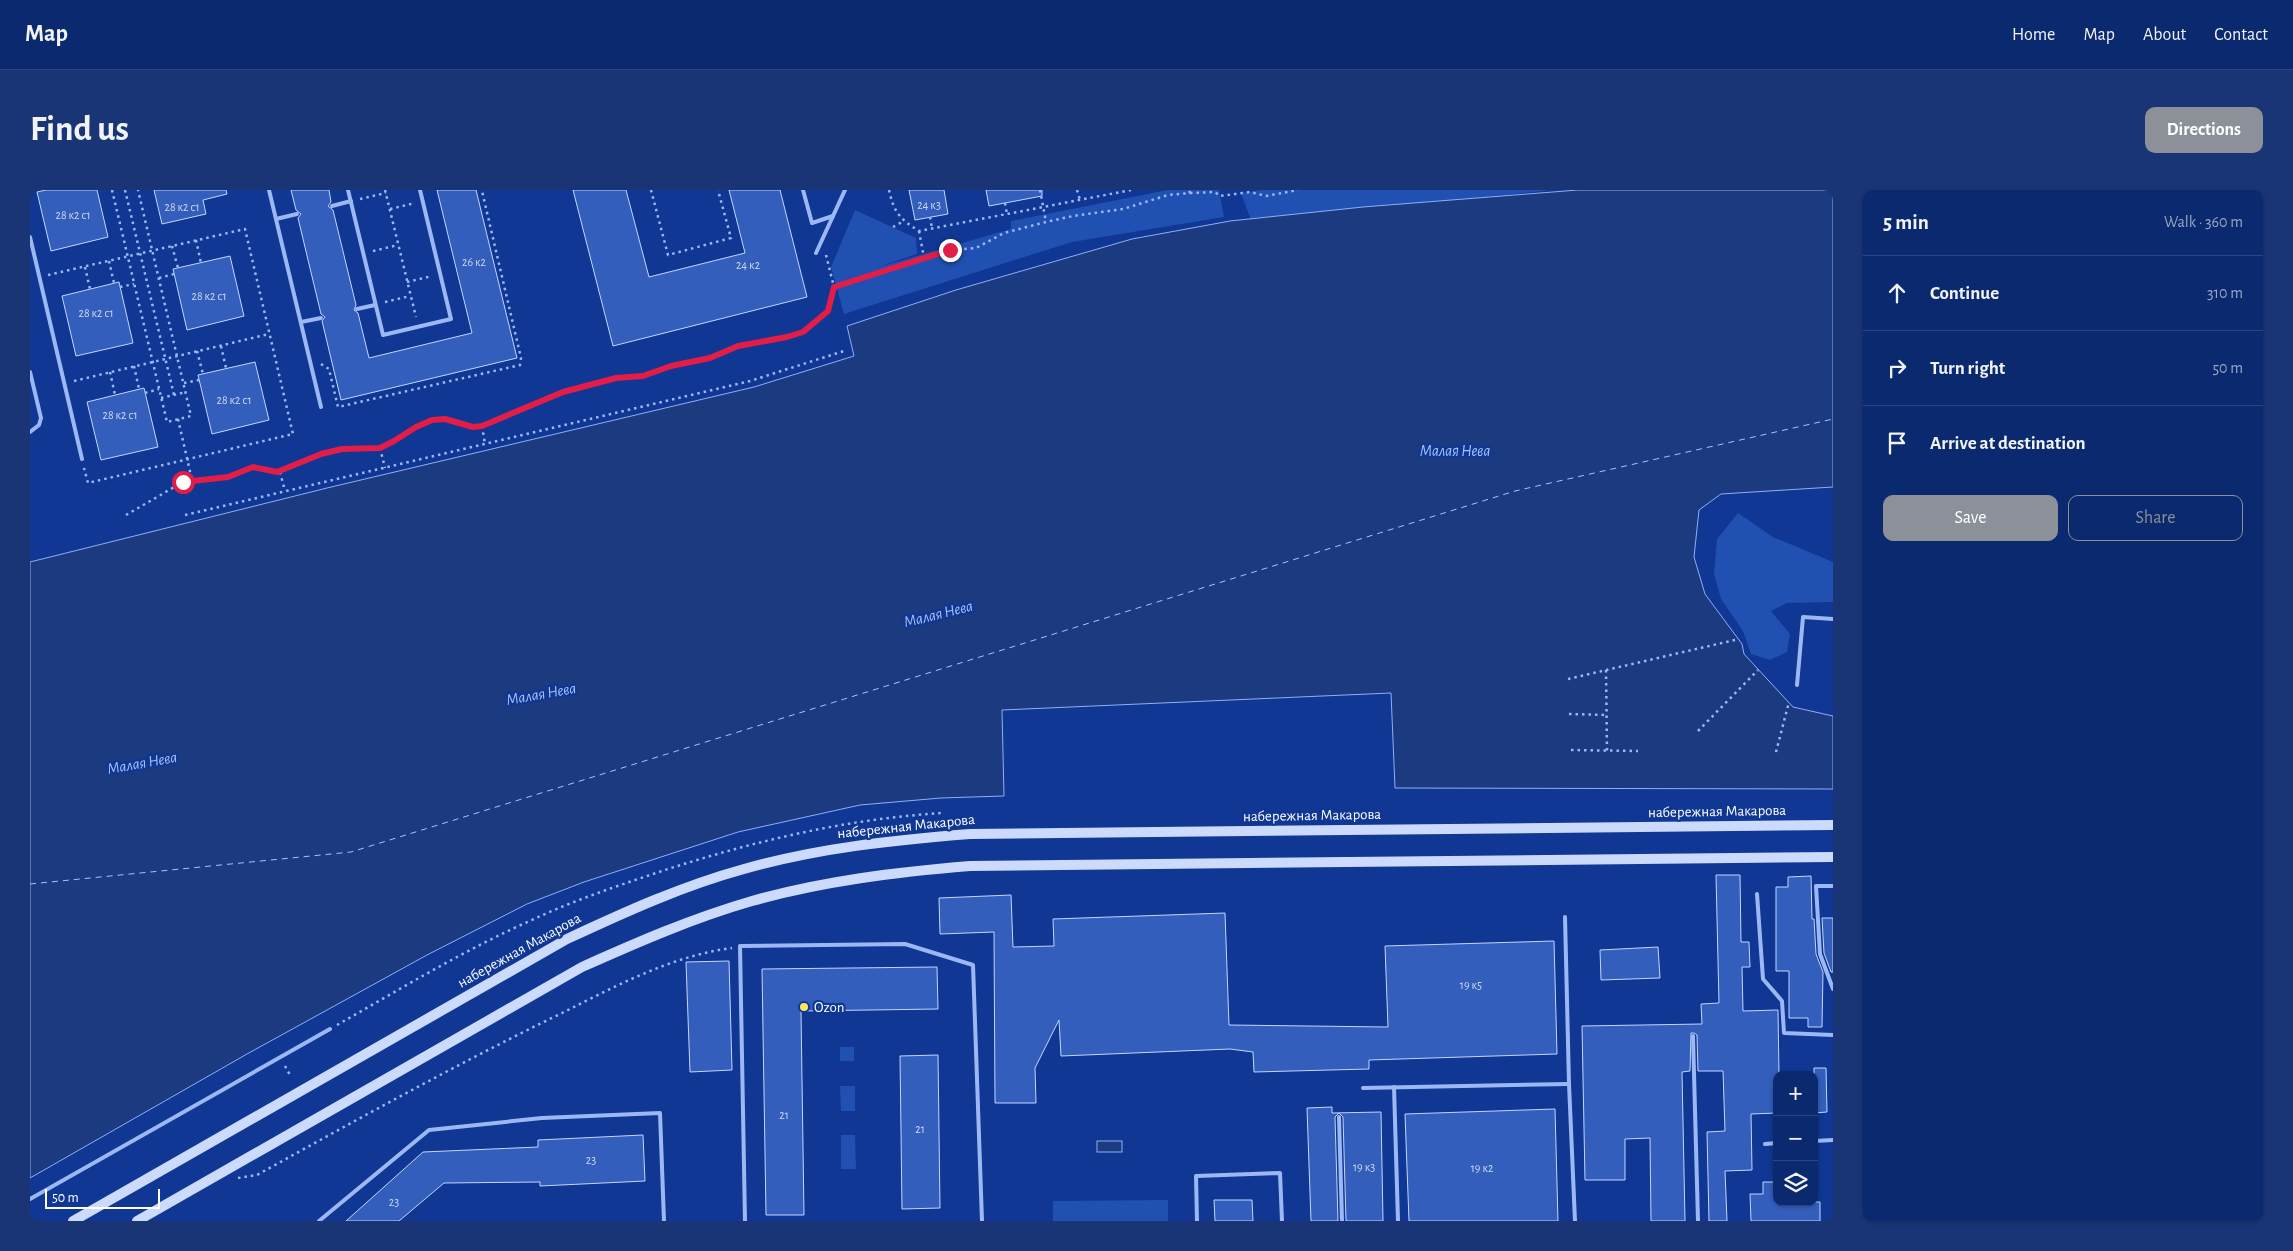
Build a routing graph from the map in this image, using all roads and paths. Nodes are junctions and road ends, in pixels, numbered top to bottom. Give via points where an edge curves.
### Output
1 (112, 190) edge
2 (125, 190) edge
3 (138, 190) edge
4 (269, 190) edge
5 (348, 190) edge
6 (420, 190) edge
7 (651, 190) edge
8 (718, 190) edge
9 (802, 190) edge
10 (845, 190) edge
11 (889, 190) edge
12 (1040, 190) edge
13 (1077, 190) edge
14 (1131, 190) edge
15 (1298, 190) edge
16 (385, 191) edge
17 (1215, 191) edge
18 (1190, 192) edge
19 (1080, 200) junction
20 (351, 201) junction
21 (423, 202) junction
22 (1005, 203) dead end
23 (332, 206) dead end
24 (1043, 207) junction
25 (390, 209) junction
26 (297, 214) dead end
27 (1007, 214) junction
28 (833, 216) junction
29 (930, 217) dead end
30 (276, 219) junction
31 (904, 222) junction
32 (1046, 222) junction
33 (893, 227) dead end
34 (932, 228) junction
35 (919, 231) junction
36 (30, 237) edge
37 (196, 240) junction
38 (822, 240) junction
39 (398, 245) junction
40 (172, 246) junction
41 (152, 251) junction
42 (140, 254) junction
43 (363, 254) junction
44 (816, 254) dead end
45 (128, 256) junction
46 (924, 258) junction
47 (109, 261) junction
48 (202, 263) dead end
49 (85, 267) junction
50 (178, 268) dead end
51 (174, 274) dead end
52 (440, 274) junction
53 (39, 277) junction
54 (159, 278) junction
55 (407, 282) junction
56 (114, 284) dead end
57 (134, 284) junction
58 (120, 287) dead end
59 (834, 287) junction
60 (90, 289) dead end
61 (410, 296) junction
62 (375, 305) junction
63 (357, 309) dead end
64 (322, 318) dead end
65 (301, 322) junction
66 (418, 327) junction
67 (269, 334) junction
68 (221, 346) junction
69 (844, 351) dead end
70 (197, 352) junction
71 (177, 356) junction
72 (165, 359) junction
73 (153, 362) junction
74 (134, 366) junction
75 (226, 368) dead end
76 (30, 372) edge
77 (110, 372) junction
78 (203, 374) dead end
79 (199, 380) dead end
80 (64, 383) junction
81 (184, 383) junction
82 (139, 389) dead end
83 (159, 389) junction
84 (186, 392) junction
85 (145, 393) dead end
86 (115, 394) dead end
87 (174, 395) junction
88 (161, 398) junction
89 (322, 407) dead end
90 (178, 419) junction
91 (482, 426) junction
92 (30, 432) edge
93 (485, 444) junction
94 (380, 448) junction
95 (82, 459) joint
96 (188, 459) junction
97 (385, 468) junction
98 (280, 472) junction
99 (192, 480) junction
100 (285, 491) junction
101 (126, 515) dead end
102 (185, 515) dead end
103 (1833, 619) edge
104 (1739, 640) dead end
105 (1606, 670) junction
106 (1758, 670) dead end
107 (1568, 679) dead end
108 (1796, 685) dead end
109 (1789, 702) dead end
110 (1568, 714) dead end
111 (1607, 715) junction
112 (1698, 732) dead end
113 (1571, 750) dead end
114 (1607, 751) junction
115 (1638, 751) dead end
116 (1776, 752) dead end
117 (1833, 825) edge
118 (1833, 857) edge
119 (1833, 886) edge
120 (1757, 894) dead end
121 (1565, 917) dead end
122 (740, 946) junction
123 (1833, 988) edge
124 (330, 1029) dead end
125 (1833, 1035) edge
126 (1693, 1036) dead end
127 (1569, 1084) junction
128 (1363, 1088) dead end
129 (1394, 1088) junction
130 (1339, 1117) dead end
131 (1833, 1140) edge
132 (1818, 1141) edge
133 (1773, 1143) edge
134 (1765, 1144) dead end
135 (229, 1180) dead end
136 (30, 1199) edge
137 (73, 1221) edge
138 (137, 1221) edge
139 (319, 1221) edge
140 (664, 1221) edge
141 (746, 1221) edge
142 (982, 1221) edge
143 (1197, 1221) edge
144 (1282, 1221) edge
145 (1342, 1221) edge
146 (1398, 1221) edge
147 (1574, 1221) edge
148 (1698, 1221) edge

1 - 45 path
2 - 42 path
3 - 41 path
4 - 30 lane
5 - 20 lane
6 - 21 lane
7 - 8 path via 668,255 731,238
9 - 28 lane via 812,223
10 - 28 lane
11 - 31 path via 892,208
12 - 24 path
13 - 19 path
14 - 19 path
15 - 17 path via 1266,196 1250,192 1220,196
16 - 20 path
16 - 25 path
17 - 18 path
18 - 32 path via 1123,209
19 - 24 path
20 - 23 lane
20 - 43 lane
21 - 25 path
21 - 52 lane
22 - 27 path
24 - 27 path
24 - 32 path
25 - 39 path
26 - 30 lane
27 - 34 path
28 - 38 lane
29 - 34 path
30 - 65 lane
31 - 33 path
31 - 35 path
32 - 46 path via 1004,233 976,248 950,250
34 - 35 path
35 - 46 path
36 - 53 lane
37 - 40 path
37 - 48 path
37 - 67 path via 244,229
38 - 44 lane
38 - 59 path
39 - 43 path
39 - 55 path
40 - 41 path
40 - 50 path
41 - 42 path
41 - 54 path
42 - 45 path
42 - 72 path
43 - 62 lane
45 - 47 path
45 - 57 path
46 - 59 path
47 - 49 path
47 - 56 path
49 - 53 path
49 - 60 path
51 - 54 path
52 - 55 path
52 - 66 lane via 451,319
53 - 80 lane
54 - 71 path
55 - 61 path
57 - 58 path
57 - 73 path
59 - 91 path via 828,311 803,332 738,346 710,358 643,376 616,378 563,392
61 - 62 path
61 - 66 path
62 - 63 lane
62 - 66 lane via 383,335
64 - 65 lane
65 - 89 lane
67 - 68 path
67 - 96 path via 293,434
68 - 70 path
68 - 75 path
69 - 93 path via 750,381
70 - 71 path
70 - 78 path
71 - 72 path
71 - 81 path
72 - 73 path
72 - 87 path
73 - 74 path
73 - 83 path
74 - 77 path
74 - 82 path
76 - 92 lane via 41,418 39,425
77 - 80 path
77 - 86 path
79 - 81 path
80 - 95 lane
81 - 84 path
83 - 85 path
83 - 88 path
84 - 87 path
84 - 90 path via 191,416
87 - 88 path
88 - 90 path via 167,422
90 - 96 path
91 - 93 path
91 - 94 path via 473,427 445,419 432,420
93 - 97 path
94 - 97 path
94 - 98 path via 342,449 321,454
95 - 96 path via 88,483
96 - 99 path
97 - 100 path
98 - 99 path via 253,467 228,477
98 - 100 path
99 - 101 path via 169,489
100 - 102 path
103 - 108 lane via 1803,617
104 - 105 path
105 - 107 path
105 - 111 path
106 - 112 path
109 - 116 path
110 - 111 path
111 - 114 path
113 - 114 path
114 - 115 path
117 - 137 main road, набережная Макарова via 970,834 890,840 745,868 631,909 567,939
118 - 138 main road via 970,866 895,872 754,900 644,939 582,967
119 - 123 lane via 1816,886 1820,954
120 - 125 lane via 1763,979 1782,1001 1784,1033
121 - 127 lane
122 - 135 path via 675,961 623,983 516,1035 257,1175
122 - 141 lane
122 - 142 lane via 905,944 973,965
124 - 136 lane
126 - 148 lane
127 - 129 lane
127 - 147 lane
128 - 129 lane
129 - 146 lane
130 - 145 lane
131 - 132 lane
133 - 134 lane
139 - 140 lane via 429,1130 542,1118 660,1113
143 - 144 lane via 1196,1176 1280,1173

